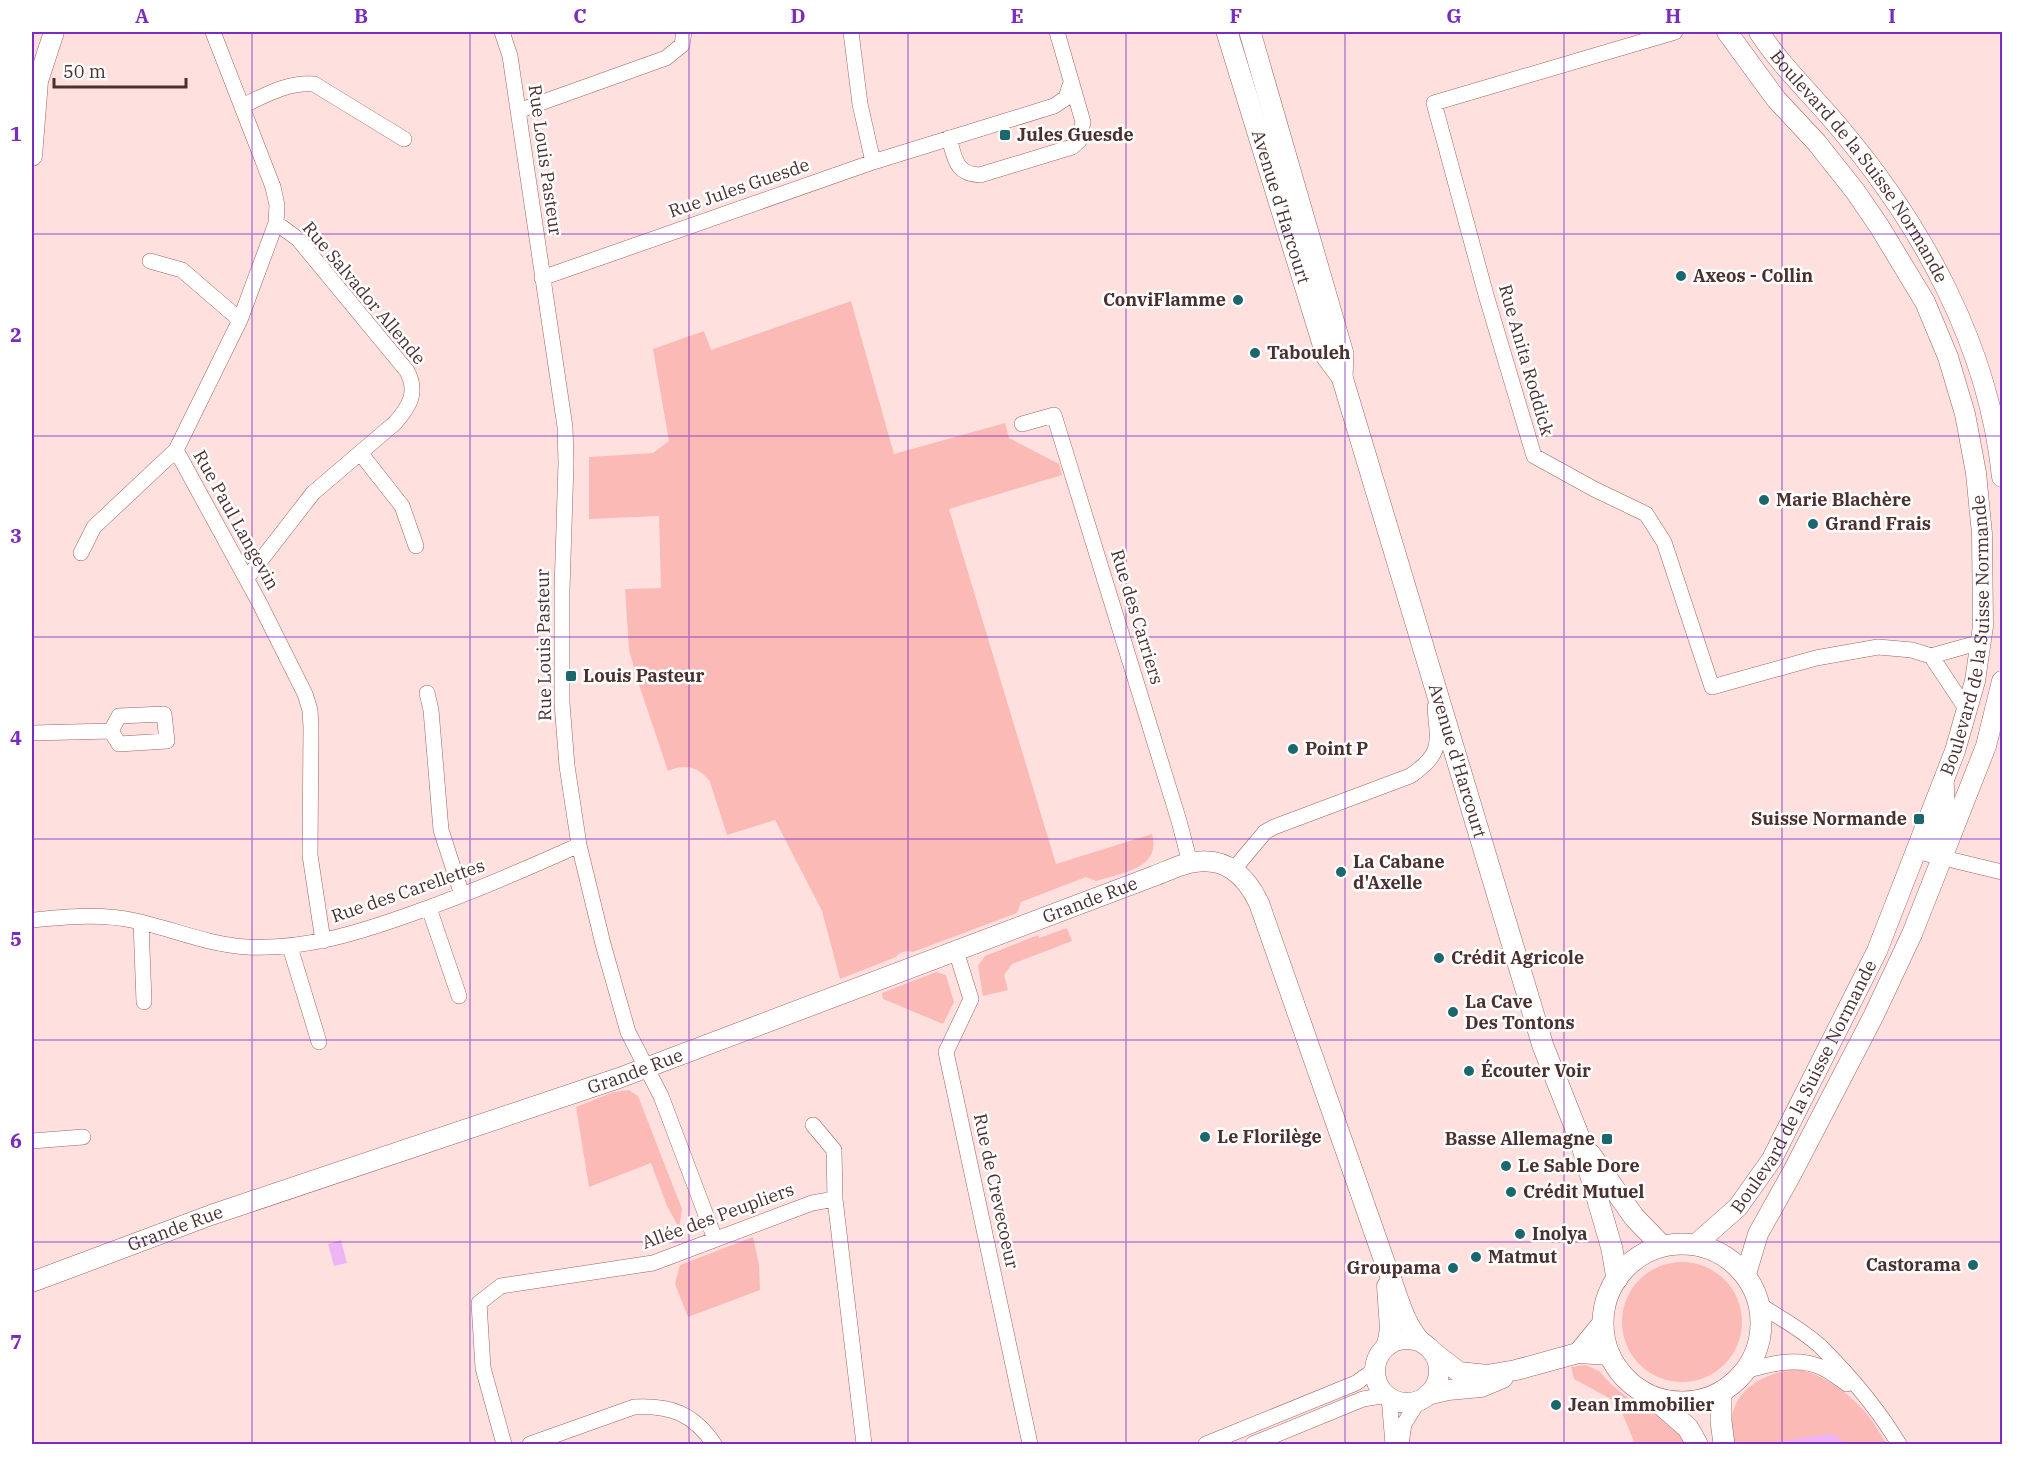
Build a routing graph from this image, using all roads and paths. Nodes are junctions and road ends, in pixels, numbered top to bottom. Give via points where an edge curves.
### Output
1 (54, 32) edge
2 (213, 32) edge
3 (502, 32) edge
4 (684, 32) edge
5 (851, 32) edge
6 (1057, 32) edge
7 (1227, 32) edge
8 (1250, 32) edge
9 (1675, 32) edge
10 (1727, 32) edge
11 (1759, 32) edge
12 (1071, 82) junction
13 (242, 106) junction
14 (519, 111) junction
15 (949, 138) junction
16 (404, 139) dead end
17 (32, 156) edge
18 (873, 162) junction
19 (276, 223) junction
20 (150, 261) dead end
21 (542, 278) junction
22 (240, 320) junction
23 (1342, 377) junction
24 (1022, 424) dead end
25 (176, 450) junction
26 (361, 454) junction
27 (2002, 477) edge
28 (416, 546) dead end
29 (81, 553) dead end
30 (247, 579) junction
31 (1981, 642) junction
32 (1931, 656) junction
33 (2002, 681) edge
34 (1433, 683) junction
35 (427, 693) dead end
36 (1967, 710) junction
37 (111, 731) dead end
38 (32, 733) edge
39 (1946, 774) junction
40 (579, 844) junction
41 (1943, 858) junction
42 (1190, 863) junction
43 (1234, 869) junction
44 (2002, 872) edge
45 (462, 896) junction
46 (429, 908) junction
47 (32, 920) edge
48 (141, 922) junction
49 (323, 941) junction
50 (290, 947) junction
51 (956, 951) junction
52 (459, 996) dead end
53 (144, 1002) dead end
54 (320, 1042) dead end
55 (647, 1068) junction
56 (813, 1125) dead end
57 (83, 1137) dead end
58 (32, 1141) edge
59 (1581, 1142) junction
60 (835, 1199) junction
61 (715, 1239) junction
62 (1661, 1245) junction
63 (1695, 1245) junction
64 (1385, 1263) junction
65 (1746, 1274) junction
66 (1617, 1279) junction
67 (32, 1282) edge
68 (1760, 1305) junction
69 (1601, 1325) junction
70 (1387, 1346) junction
71 (1427, 1347) junction
72 (1578, 1353) junction
73 (1610, 1355) junction
74 (1376, 1363) junction
75 (1516, 1370) junction
76 (1746, 1371) junction
77 (1721, 1393) junction
78 (1388, 1396) junction
79 (1864, 1396) junction
80 (1423, 1398) junction
81 (1655, 1400) junction
82 (504, 1444) edge
83 (530, 1444) edge
84 (714, 1444) edge
85 (864, 1444) edge
86 (1030, 1444) edge
87 (1206, 1444) edge
88 (1253, 1444) edge
89 (1393, 1444) edge
90 (1401, 1444) edge
91 (1697, 1444) edge
92 (1724, 1444) edge
93 (1899, 1444) edge

1 - 17 street via 38,81
2 - 13 street, Rue Paul Langevin
3 - 14 street, Rue Louis Pasteur
4 - 14 street via 682,45 666,58
5 - 18 street via 860,104
6 - 12 street
7 - 23 main road, Avenue d'Harcourt via 1327,357
8 - 23 main road, Avenue d'Harcourt via 1343,354
9 - 32 street, Rue Anita Roddick via 1434,103 1534,456 1646,514 1664,542 1713,687 1816,658 1878,647
10 - 31 street, Boulevard de la Suisse Normande via 1776,99 1839,170 1879,226 1925,302 1948,357 1965,414 1976,472 1982,534
11 - 27 street, Boulevard de la Suisse Normande via 1873,171 1931,258 1972,346 1990,406
12 - 15 street, Rue Jules Guesde via 1066,98 1054,106
12 - 15 street via 1083,122 1079,141 1072,147 980,175 963,171
13 - 16 street via 282,87 314,84
13 - 19 street, Rue Paul Langevin via 273,187
14 - 21 street, Rue Louis Pasteur
15 - 18 street, Rue Jules Guesde
18 - 21 street, Rue Jules Guesde
19 - 22 street, Rue Paul Langevin
19 - 26 street, Rue Salvador Allende via 298,239 412,380 412,399 407,409
20 - 22 street via 182,270
21 - 40 street, Rue Louis Pasteur via 565,427 562,703
22 - 25 street, Rue Paul Langevin
23 - 34 main road, Avenue d'Harcourt
24 - 42 street, Rue des Carriers via 1054,415
25 - 29 street via 94,527
25 - 30 street, Rue Paul Langevin
26 - 28 street via 402,506
26 - 30 street, Rue Salvador Allende via 313,493
30 - 49 street, Rue Paul Langevin via 310,710 310,855
31 - 32 street, Rue Anita Roddick
31 - 36 street, Boulevard de la Suisse Normande
32 - 36 street
33 - 41 street, Boulevard de la Suisse Normande via 1986,746
34 - 43 street via 1437,738 1433,757 1423,768 1274,827 1265,832
34 - 59 main road, Avenue d'Harcourt via 1543,1047
35 - 45 street via 441,830
36 - 39 street, Boulevard de la Suisse Normande
37 - 38 street
39 - 41 street via 1947,799 1928,854
39 - 63 street, Boulevard de la Suisse Normande via 1876,951 1772,1159 1738,1207
40 - 45 street, Rue des Carellettes
40 - 55 street, Rue Louis Pasteur via 628,1032
41 - 44 street
41 - 65 street, Boulevard de la Suisse Normande via 1873,1017 1758,1234
42 - 43 street, Grande Rue via 1206,861
42 - 51 street, Grande Rue
43 - 64 street via 1251,886 1259,903
45 - 46 street, Rue des Carellettes
46 - 49 street, Rue des Carellettes
46 - 52 street
47 - 48 street, Rue des Carellettes via 81,916
48 - 50 street, Rue des Carellettes via 219,943
48 - 53 street
49 - 50 street, Rue des Carellettes
50 - 54 street
51 - 55 street, Grande Rue
51 - 86 street, Rue de Crevecoeur via 971,999 946,1052
55 - 61 street, Rue Louis Pasteur
55 - 67 street, Grande Rue via 211,1215
56 - 60 street via 834,1150
57 - 58 street
59 - 62 main road, Avenue d'Harcourt via 1634,1217
59 - 66 main road, Avenue d'Harcourt
60 - 61 street, Allée des Peupliers via 812,1203
60 - 85 street
61 - 82 street, Allée des Peupliers via 653,1263 501,1286 479,1303 483,1368
62 - 63 main road
62 - 66 main road via 1642,1254
63 - 65 main road via 1716,1251
64 - 70 street via 1390,1329
64 - 71 street via 1410,1330
65 - 68 main road
66 - 69 main road via 1608,1295
68 - 76 main road via 1759,1340
68 - 79 street via 1820,1346
69 - 72 street
69 - 73 main road
70 - 71 street via 1404,1339
70 - 74 street
71 - 75 street via 1459,1372 1487,1375
71 - 80 street via 1439,1370 1434,1388
72 - 73 street
72 - 75 street
73 - 81 main road via 1628,1381
74 - 78 street via 1377,1381
74 - 87 street via 1370,1374 1356,1383
75 - 80 street via 1481,1387 1448,1390
76 - 77 main road
76 - 79 street via 1791,1362 1818,1366
77 - 81 main road via 1691,1403
77 - 92 main road
78 - 80 street via 1402,1402
78 - 88 street via 1363,1399
78 - 89 street
79 - 93 street
80 - 90 street via 1404,1424
81 - 91 main road via 1689,1428
83 - 84 street via 634,1407 651,1406 684,1414

